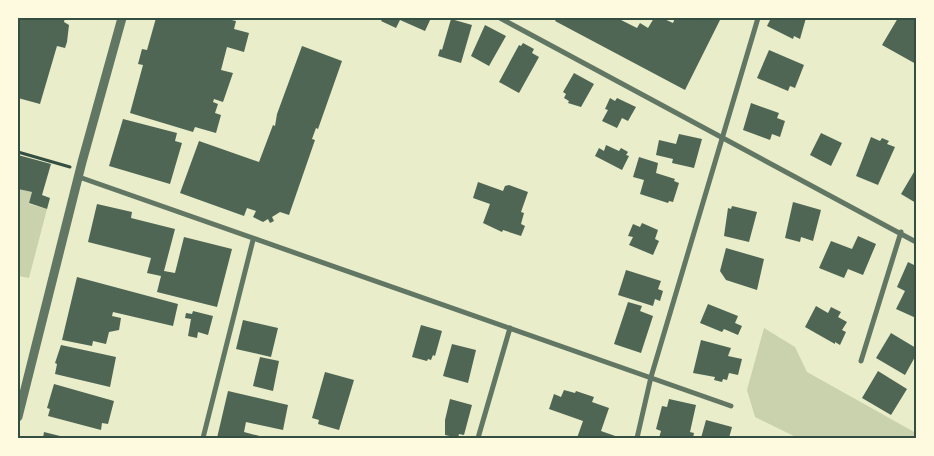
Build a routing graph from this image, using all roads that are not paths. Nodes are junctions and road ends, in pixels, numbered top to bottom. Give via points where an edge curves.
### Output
1 (122, 18) edge
2 (500, 18) edge
3 (758, 18) edge
4 (720, 138) junction
5 (80, 173) junction
6 (901, 232) junction
7 (253, 240) junction
8 (916, 242) edge
9 (510, 328) junction
10 (861, 361) dead end
11 (651, 378) junction
12 (731, 406) dead end
13 (18, 417) edge
14 (203, 438) edge
15 (478, 438) edge
16 (637, 438) edge

1 - 5 street
2 - 4 street
3 - 4 street
4 - 6 street
4 - 11 street
5 - 7 street
5 - 13 street
6 - 8 street
6 - 10 street
7 - 9 street
7 - 14 street
9 - 11 street
9 - 15 street
11 - 12 street
11 - 16 street

